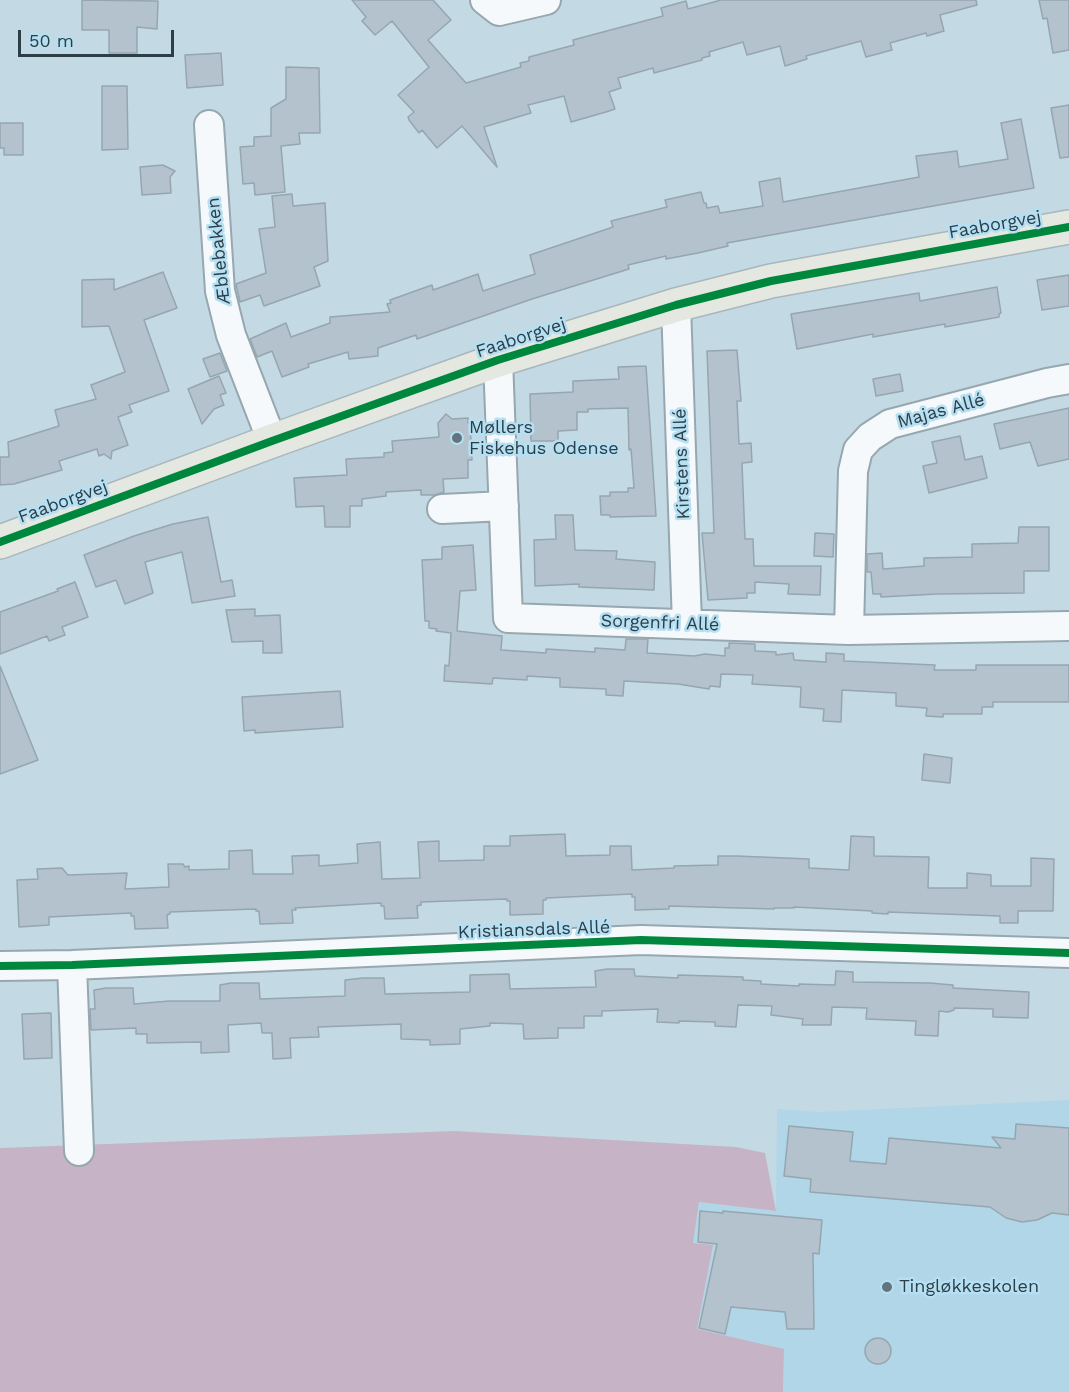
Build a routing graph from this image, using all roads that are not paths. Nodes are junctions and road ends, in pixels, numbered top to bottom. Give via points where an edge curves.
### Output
1 (485, 0) edge
2 (546, 0) edge
3 (209, 124) dead end
4 (1069, 227) edge
5 (676, 305) junction
6 (498, 360) junction
7 (1069, 379) edge
8 (272, 441) junction
9 (504, 506) junction
10 (442, 509) dead end
11 (0, 542) edge
12 (687, 624) junction
13 (1069, 626) edge
14 (849, 630) junction
15 (1069, 953) edge
16 (72, 965) junction
17 (0, 966) edge
18 (79, 1151) dead end

1 - 2 street via 499,11
3 - 8 street, Æblebakken via 220,291 231,335
4 - 5 main road, Faaborgvej via 771,281
5 - 6 main road, Faaborgvej
5 - 12 street, Kirstens Allé
6 - 8 main road, Faaborgvej
6 - 9 street, Sorgenfri Allé
7 - 14 street, Majas Allé via 890,424 858,450
8 - 11 main road, Faaborgvej
9 - 10 street
9 - 12 street, Sorgenfri Allé via 508,618
12 - 14 street, Sorgenfri Allé
13 - 14 street, Sorgenfri Allé
15 - 16 street, Kristiansdals Allé via 641,940
16 - 17 street, Kristiansdals Allé
16 - 18 street

